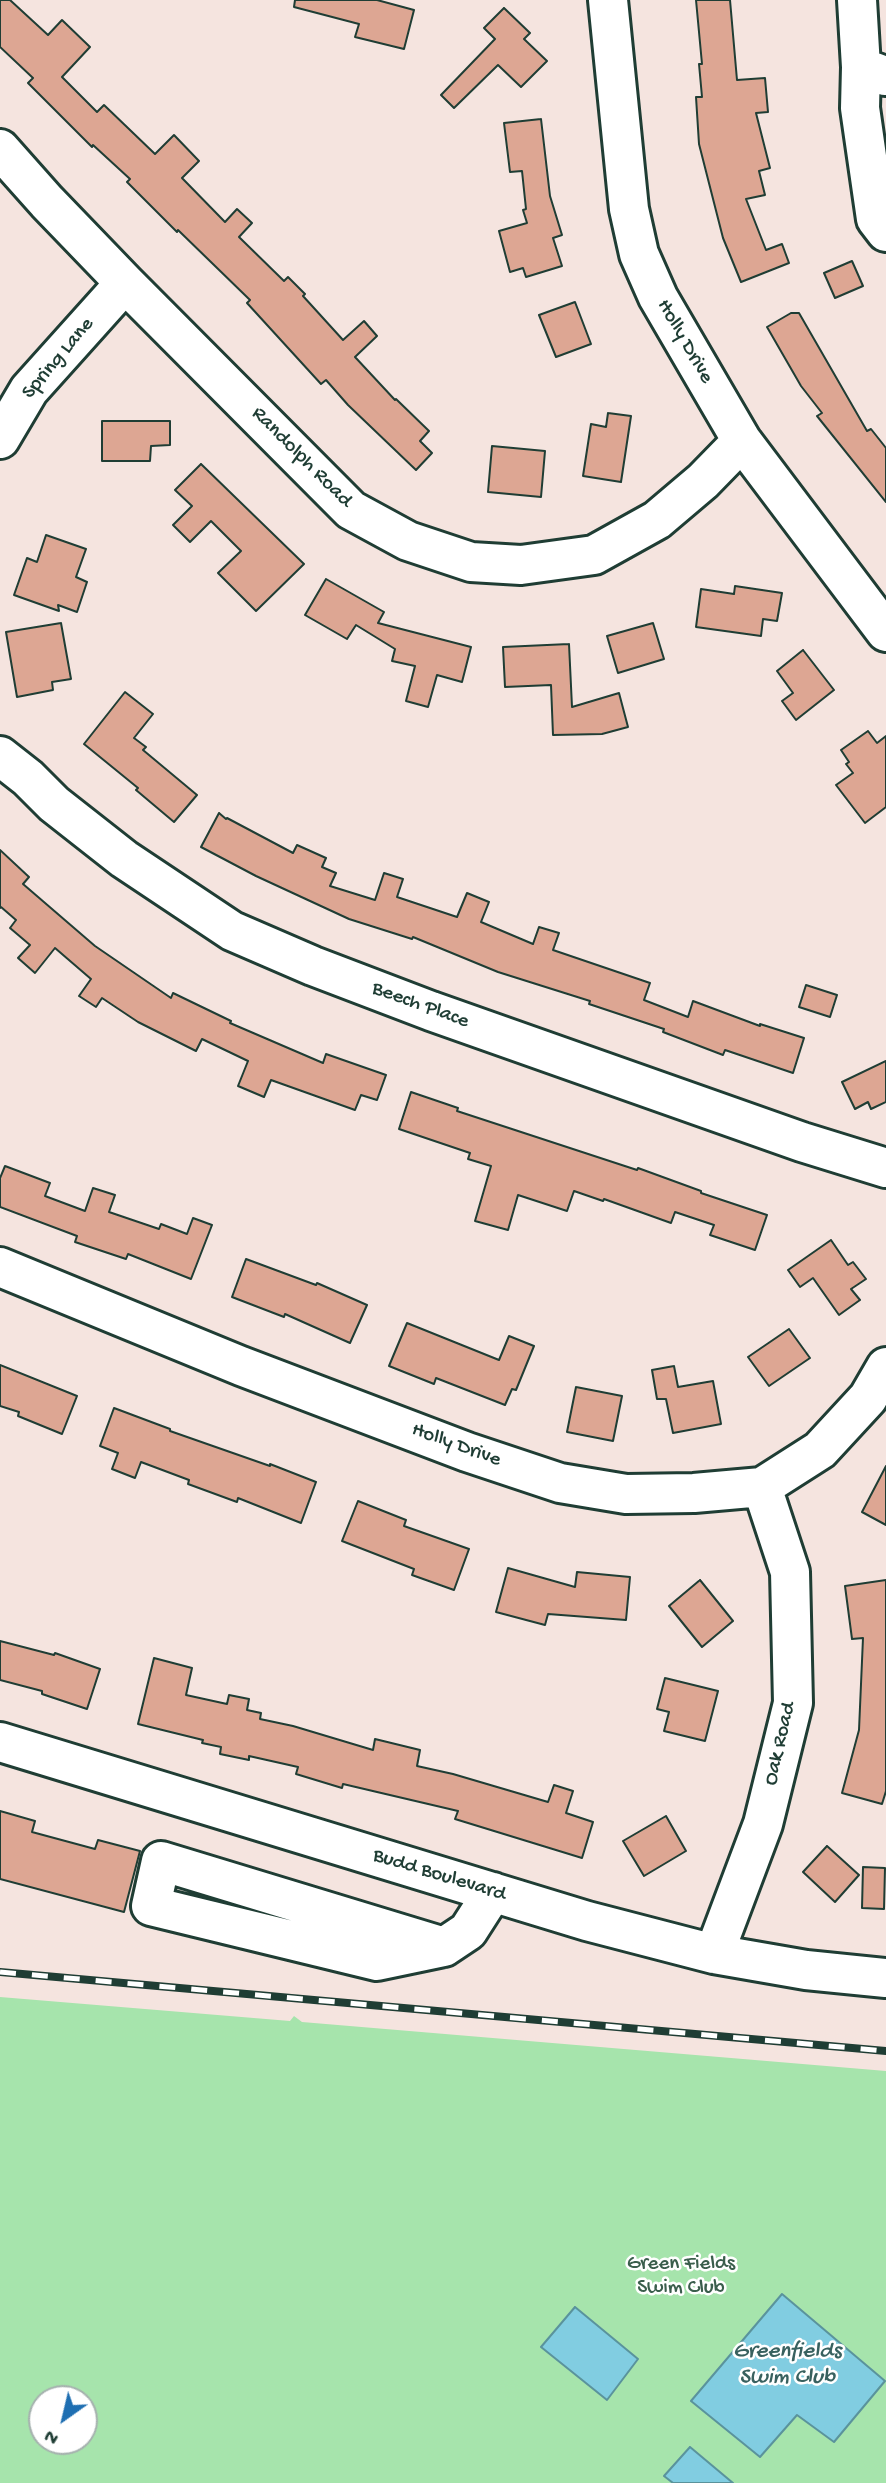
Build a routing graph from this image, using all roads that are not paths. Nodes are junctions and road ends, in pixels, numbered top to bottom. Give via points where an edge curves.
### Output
1 (608, 0) edge
2 (857, 0) edge
3 (874, 71) edge
4 (0, 149) edge
5 (886, 232) edge
6 (125, 283) junction
7 (0, 439) edge
8 (742, 441) junction
9 (886, 632) edge
10 (0, 756) edge
11 (886, 1168) edge
12 (0, 1267) edge
13 (886, 1367) edge
14 (762, 1487) junction
15 (0, 1742) edge
16 (493, 1892) junction
17 (444, 1947) junction
18 (714, 1954) junction
19 (886, 1978) edge

1 - 8 street, Holly Drive via 629,209 639,254 664,309
2 - 3 street
3 - 5 street via 860,108 876,219
4 - 6 street, Randolph Road
6 - 7 street, Spring Lane via 29,390
6 - 8 street, Randolph Road via 351,510 408,541 471,562 521,565 594,555 657,520
8 - 9 street, Holly Drive
10 - 11 street, Beech Place via 124,859 232,931 431,1011
12 - 14 street, Holly Drive via 241,1366 560,1483 626,1494
13 - 14 street, Holly Drive via 868,1398 820,1450
14 - 18 street, Oak Road via 790,1572 793,1703 763,1824
15 - 16 street, Budd Boulevard
16 - 17 street via 468,1931
16 - 18 street, Budd Boulevard
17 - 17 street via 161,1861 151,1906 377,1961
18 - 19 street, Budd Boulevard

